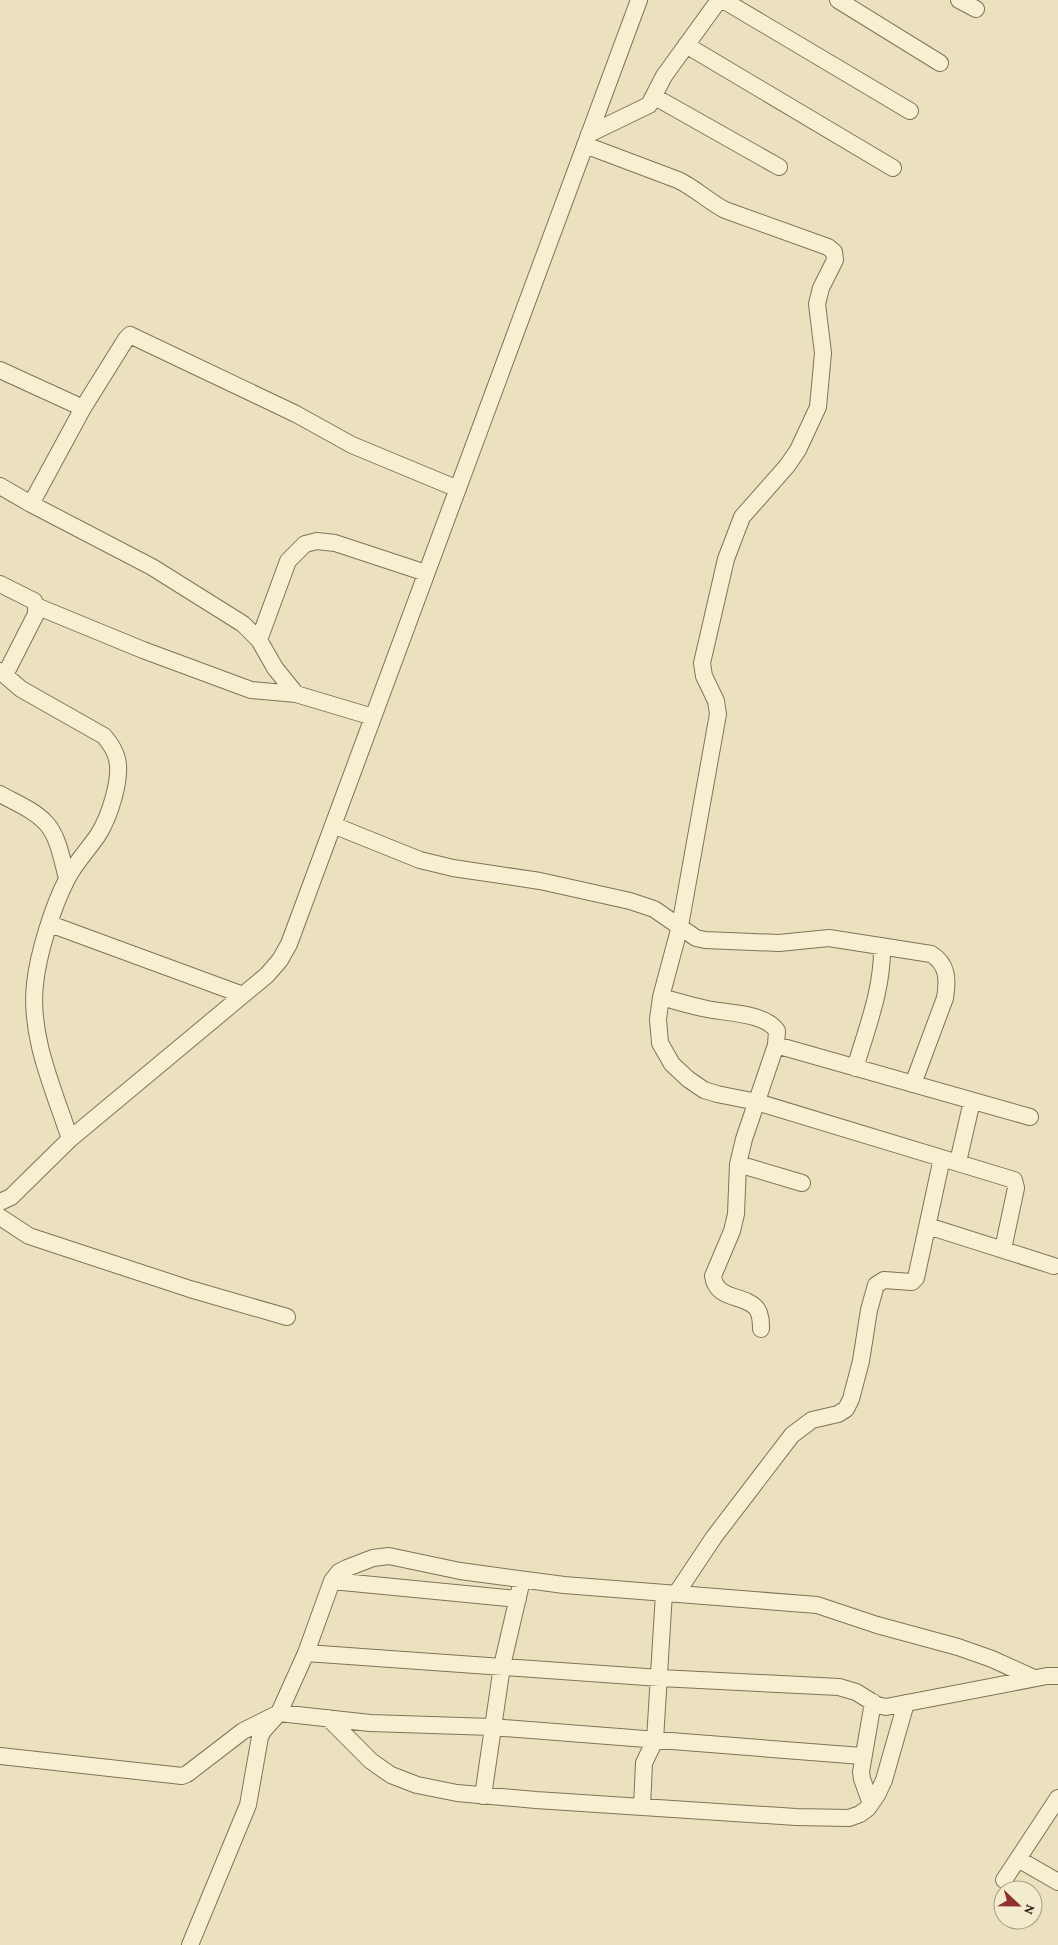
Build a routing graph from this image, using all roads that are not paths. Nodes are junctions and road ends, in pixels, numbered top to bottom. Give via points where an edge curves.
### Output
1 (638, 0) edge
2 (719, 0) edge
3 (723, 0) edge
4 (838, 0) edge
5 (959, 0) edge
6 (976, 9) dead end
7 (686, 45) junction
8 (940, 63) dead end
9 (655, 97) junction
10 (910, 111) dead end
11 (587, 140) junction
12 (780, 167) dead end
13 (893, 168) dead end
14 (0, 370) edge
15 (83, 408) junction
16 (0, 486) edge
17 (458, 489) junction
18 (31, 504) junction
19 (426, 573) junction
20 (0, 584) edge
21 (36, 606) junction
22 (259, 640) junction
23 (3, 673) edge
24 (296, 694) junction
25 (373, 717) junction
26 (0, 794) edge
27 (333, 825) junction
28 (67, 878) junction
29 (50, 924) junction
30 (680, 926) junction
31 (882, 946) junction
32 (243, 995) junction
33 (661, 997) junction
34 (776, 1045) junction
35 (855, 1068) junction
36 (913, 1084) junction
37 (972, 1101) junction
38 (757, 1102) junction
39 (1030, 1117) dead end
40 (70, 1139) junction
41 (950, 1160) junction
42 (738, 1164) junction
43 (802, 1183) dead end
44 (0, 1202) edge
45 (0, 1218) edge
46 (928, 1226) junction
47 (1002, 1249) junction
48 (1054, 1266) dead end
49 (287, 1317) dead end
50 (761, 1329) dead end
51 (332, 1580) junction
52 (522, 1580) junction
53 (670, 1593) junction
54 (518, 1599) junction
55 (306, 1653) junction
56 (502, 1666) junction
57 (1058, 1676) edge
58 (660, 1678) junction
59 (1034, 1678) junction
60 (873, 1702) junction
61 (906, 1703) junction
62 (279, 1712) junction
63 (328, 1718) junction
64 (492, 1727) junction
65 (655, 1740) junction
66 (0, 1756) edge
67 (862, 1756) junction
68 (483, 1796) junction
69 (1057, 1802) edge
70 (871, 1804) junction
71 (642, 1807) junction
72 (1018, 1859) junction
73 (1004, 1880) dead end
74 (1058, 1882) edge
75 (190, 1945) edge

1 - 11 street
2 - 7 street
3 - 10 street
4 - 8 street
5 - 6 street
7 - 9 street via 664,76
7 - 13 street
9 - 11 street via 646,107
9 - 12 street
11 - 17 street
11 - 30 street via 693,187 725,210 828,247 834,252 817,304 823,353 818,407 793,458 742,517 726,559 705,648 704,676 716,701 718,714
14 - 15 street
15 - 17 street via 126,338 135,336 296,414 352,445
15 - 18 street
16 - 18 street
17 - 19 street
18 - 22 street via 152,567 243,624
19 - 22 street via 335,543 317,541 305,544 288,561
19 - 25 street
20 - 21 street via 34,601
21 - 23 street via 36,614
21 - 24 street via 251,690
22 - 24 street via 275,668
23 - 28 street via 21,689 104,736 118,760 110,810 99,834
24 - 25 street
25 - 27 street
26 - 28 street via 48,824
27 - 30 street via 428,862 540,881 630,901 654,910
27 - 32 street via 289,944 267,975
28 - 29 street
29 - 32 street
29 - 40 street via 35,983 34,1012 39,1041
30 - 31 street via 696,938 713,941 779,943 823,937
30 - 33 street
31 - 35 street via 880,984
31 - 36 street via 931,954 944,966 947,976 945,998
32 - 40 street
33 - 34 street via 769,1022 777,1031
33 - 38 street via 658,1019 660,1043 672,1064 704,1090
34 - 35 street
34 - 38 street
35 - 36 street
36 - 37 street
37 - 39 street
37 - 41 street
38 - 41 street
38 - 42 street
40 - 44 street via 11,1197
41 - 46 street
41 - 47 street via 1016,1182
42 - 43 street
42 - 50 street via 736,1214 714,1282 724,1292 754,1306 760,1316
45 - 49 street via 29,1236
46 - 47 street
46 - 53 street via 914,1281 884,1280 873,1291 860,1361 846,1409 812,1420 792,1435
47 - 48 street
51 - 52 street via 347,1568 382,1556
51 - 54 street
51 - 55 street
52 - 53 street
52 - 54 street
53 - 58 street
53 - 59 street via 817,1605 958,1646
54 - 56 street
55 - 56 street
55 - 62 street
56 - 58 street
56 - 64 street
57 - 59 street
58 - 60 street via 839,1687
58 - 65 street
59 - 61 street
60 - 61 street via 886,1707
60 - 67 street
61 - 70 street via 884,1780
62 - 63 street
62 - 66 street via 243,1730 182,1776
62 - 75 street via 260,1737 248,1805
63 - 64 street via 370,1723
63 - 68 street via 371,1761 391,1775 417,1785
64 - 65 street
64 - 68 street
65 - 67 street
65 - 71 street via 644,1763
67 - 70 street via 862,1779
68 - 71 street
69 - 72 street
70 - 71 street via 860,1814 849,1818
72 - 73 street
72 - 74 street

